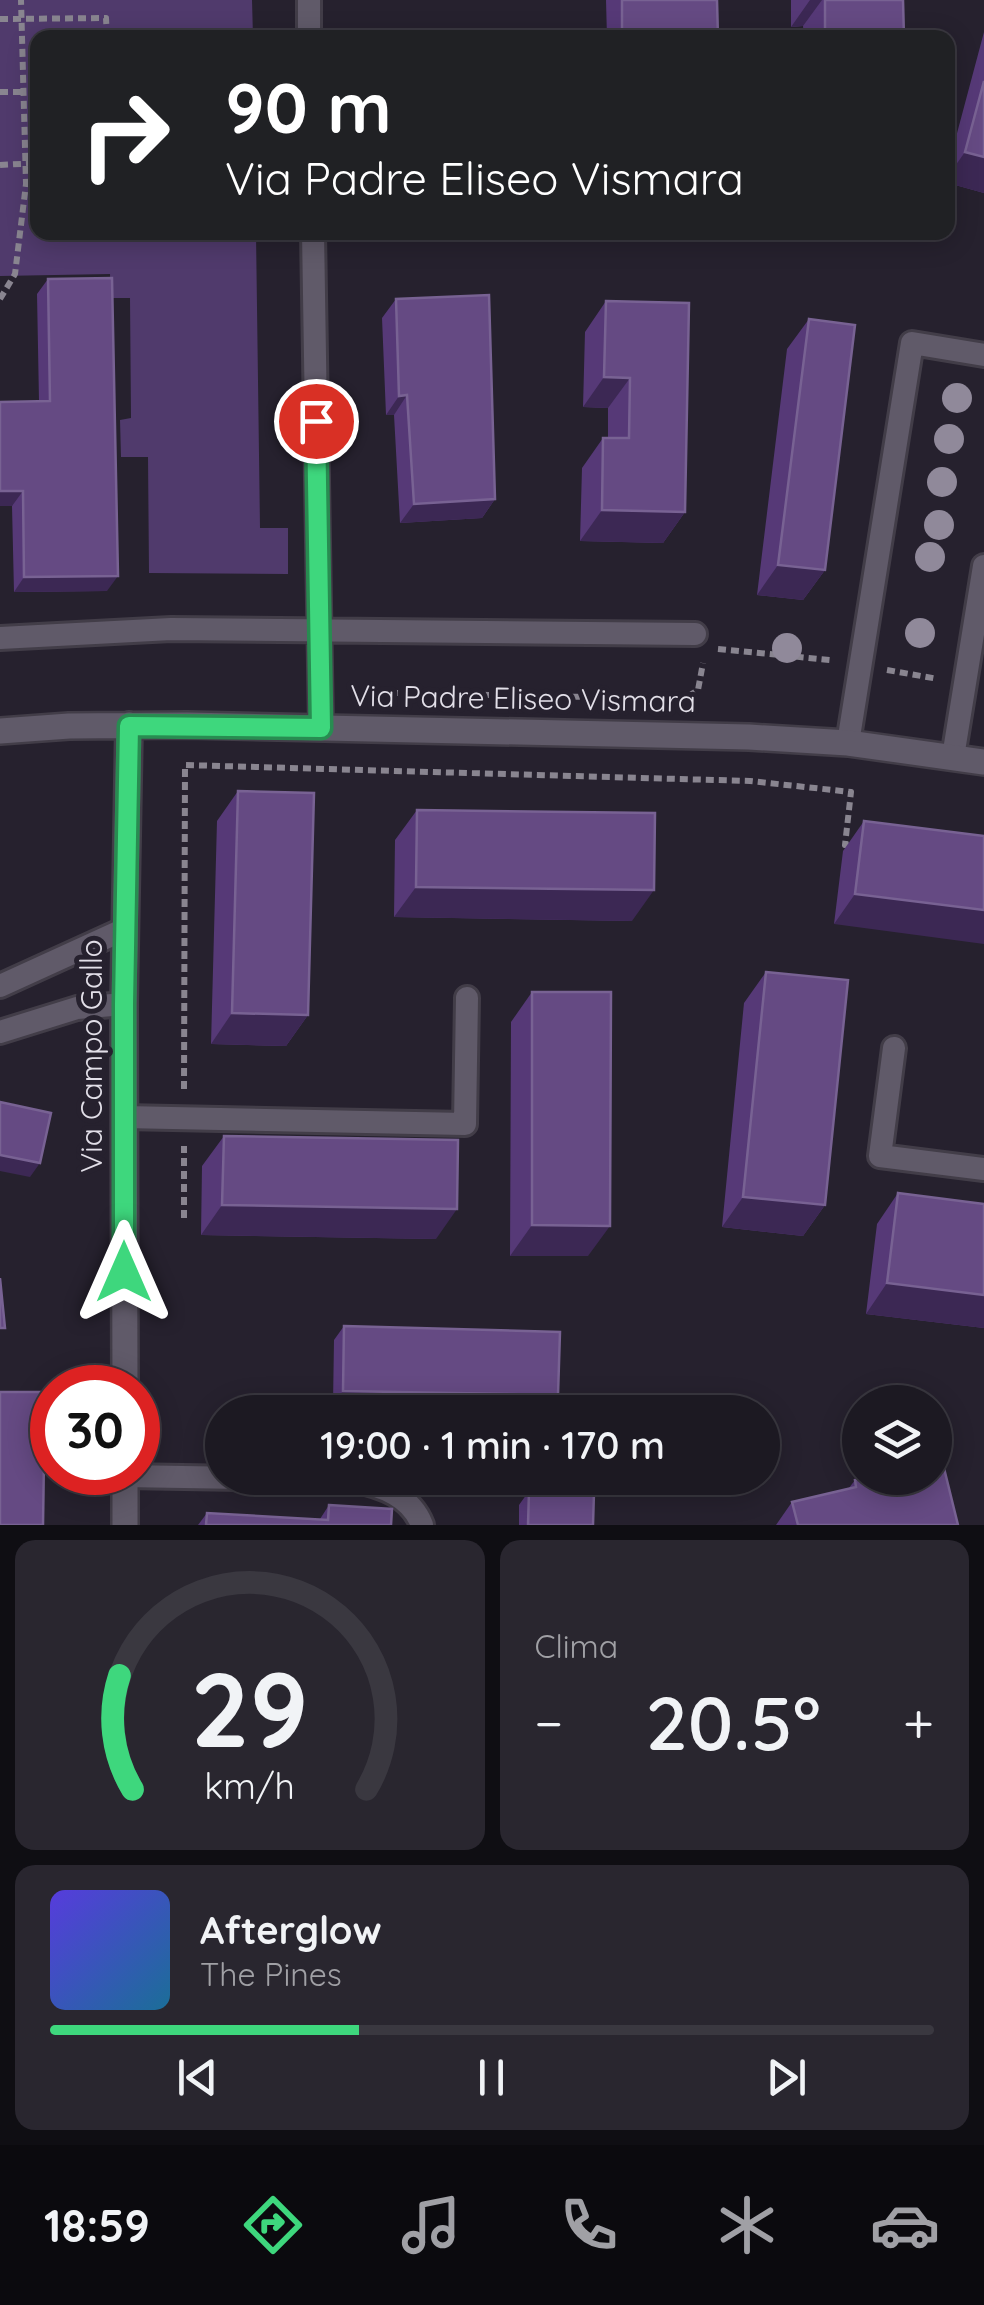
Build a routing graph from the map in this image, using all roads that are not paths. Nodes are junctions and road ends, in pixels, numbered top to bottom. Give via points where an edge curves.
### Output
1 (309, 0) edge
2 (310, 30) edge
3 (313, 240) edge
4 (984, 354) edge
5 (984, 566) edge
6 (320, 630) junction
7 (694, 634) dead end
8 (0, 638) edge
9 (129, 726) junction
10 (321, 728) junction
11 (0, 731) edge
12 (848, 743) junction
13 (953, 757) junction
14 (984, 762) edge
15 (125, 929) junction
16 (0, 986) edge
17 (467, 998) dead end
18 (124, 1004) junction
19 (0, 1032) edge
20 (894, 1048) dead end
21 (124, 1117) junction
22 (984, 1169) edge
23 (125, 1365) edge
24 (160, 1475) edge
25 (125, 1495) edge
26 (125, 1525) edge
27 (422, 1525) edge

1 - 2 lane
3 - 6 lane
4 - 12 lane via 912,343
5 - 13 lane
6 - 7 lane
6 - 8 lane
6 - 10 lane
9 - 10 street, Via Padre Eliseo Vismara
9 - 11 street, Via Padre Eliseo Vismara
9 - 15 street, Via Campo Gallo
10 - 12 street, Via Padre Eliseo Vismara
12 - 13 street, Via Padre Eliseo Vismara
13 - 14 street, Via Padre Eliseo Vismara
15 - 16 lane
15 - 18 street, Via Campo Gallo
17 - 21 lane via 464,1124
18 - 19 lane via 77,1008
18 - 21 street, Via Campo Gallo
20 - 22 lane via 880,1156
21 - 23 street, Via Campo Gallo
24 - 27 lane via 354,1480 406,1501
25 - 26 street

